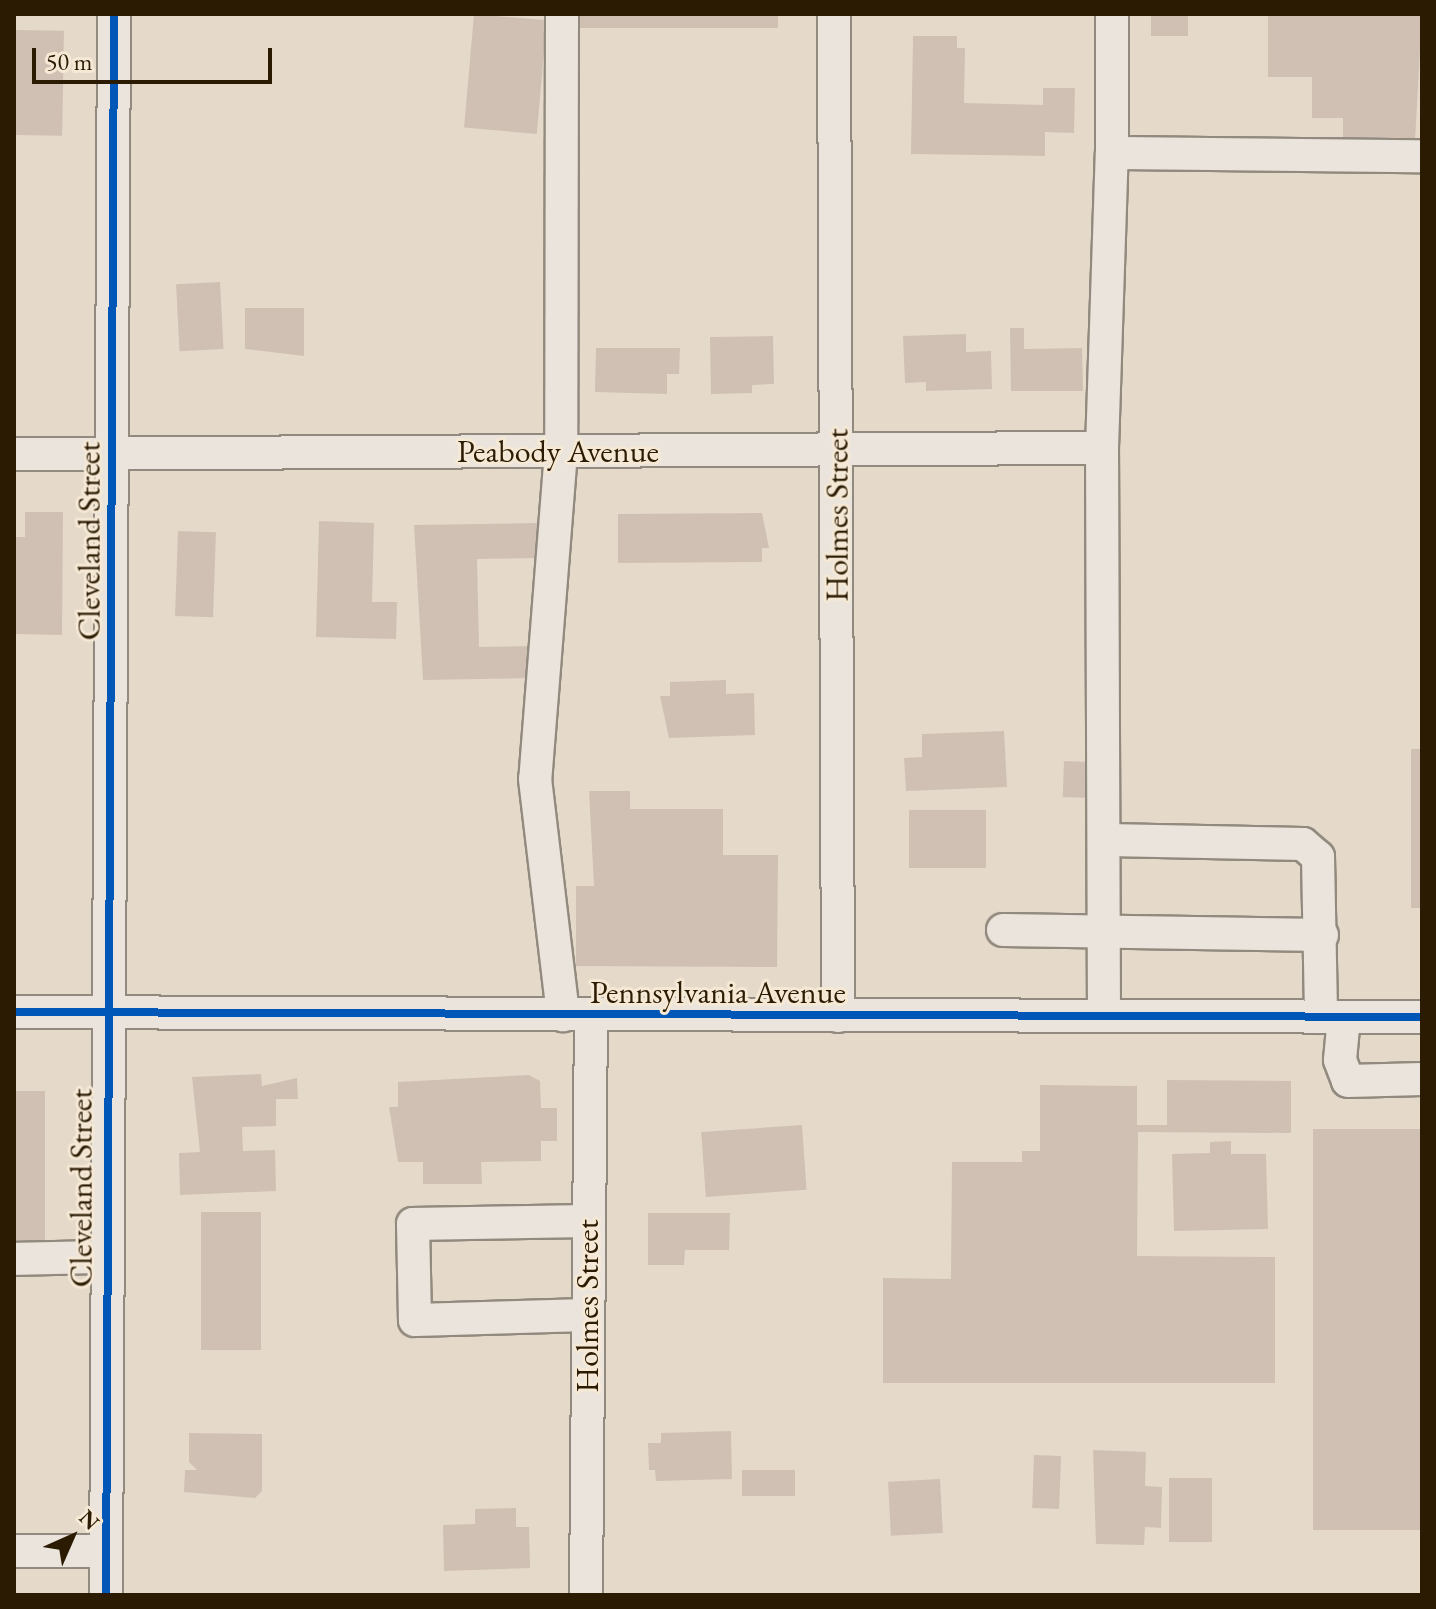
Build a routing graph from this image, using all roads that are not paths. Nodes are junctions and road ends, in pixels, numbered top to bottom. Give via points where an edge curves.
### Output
1 (114, 14) edge
2 (562, 14) edge
3 (834, 14) edge
4 (1112, 14) edge
5 (1112, 153) junction
6 (1422, 156) edge
7 (1102, 448) junction
8 (837, 451) junction
9 (561, 452) junction
10 (113, 453) junction
11 (14, 454) edge
12 (1108, 840) junction
13 (1003, 930) dead end
14 (1106, 930) junction
15 (1322, 935) junction
16 (109, 1011) junction
17 (14, 1012) edge
18 (577, 1016) junction
19 (838, 1016) junction
20 (1104, 1016) junction
21 (1333, 1017) junction
22 (1422, 1017) edge
23 (1422, 1079) edge
24 (586, 1221) junction
25 (105, 1257) junction
26 (14, 1259) edge
27 (587, 1315) junction
28 (14, 1551) edge
29 (105, 1551) junction
30 (106, 1595) edge
31 (586, 1595) edge

1 - 10 street, Cleveland Street
2 - 9 street, Holmes Street
3 - 8 street, Holmes Street
4 - 5 street
5 - 6 street
5 - 7 street
7 - 8 street, Peabody Avenue
7 - 12 street
8 - 9 street, Peabody Avenue
8 - 19 street, Holmes Street
9 - 10 street, Peabody Avenue
9 - 18 street, Holmes Street via 535,779
10 - 11 street, Peabody Avenue
10 - 16 street, Cleveland Street
12 - 14 street
12 - 15 street via 1303,844 1318,857
13 - 14 street
14 - 15 street
14 - 20 street
15 - 21 street
16 - 17 street, Pennsylvania Avenue
16 - 18 street, Pennsylvania Avenue
16 - 25 street, Cleveland Street
18 - 19 street, Pennsylvania Avenue
18 - 24 street, Holmes Street
19 - 20 street, Pennsylvania Avenue
20 - 21 street, Pennsylvania Avenue
21 - 22 street, Pennsylvania Avenue
21 - 23 street via 1348,1081
24 - 27 street, Holmes Street
24 - 27 street via 413,1224 415,1320
25 - 26 street
25 - 29 street, Cleveland Street
27 - 31 street, Holmes Street
28 - 29 street
29 - 30 street, Cleveland Street

